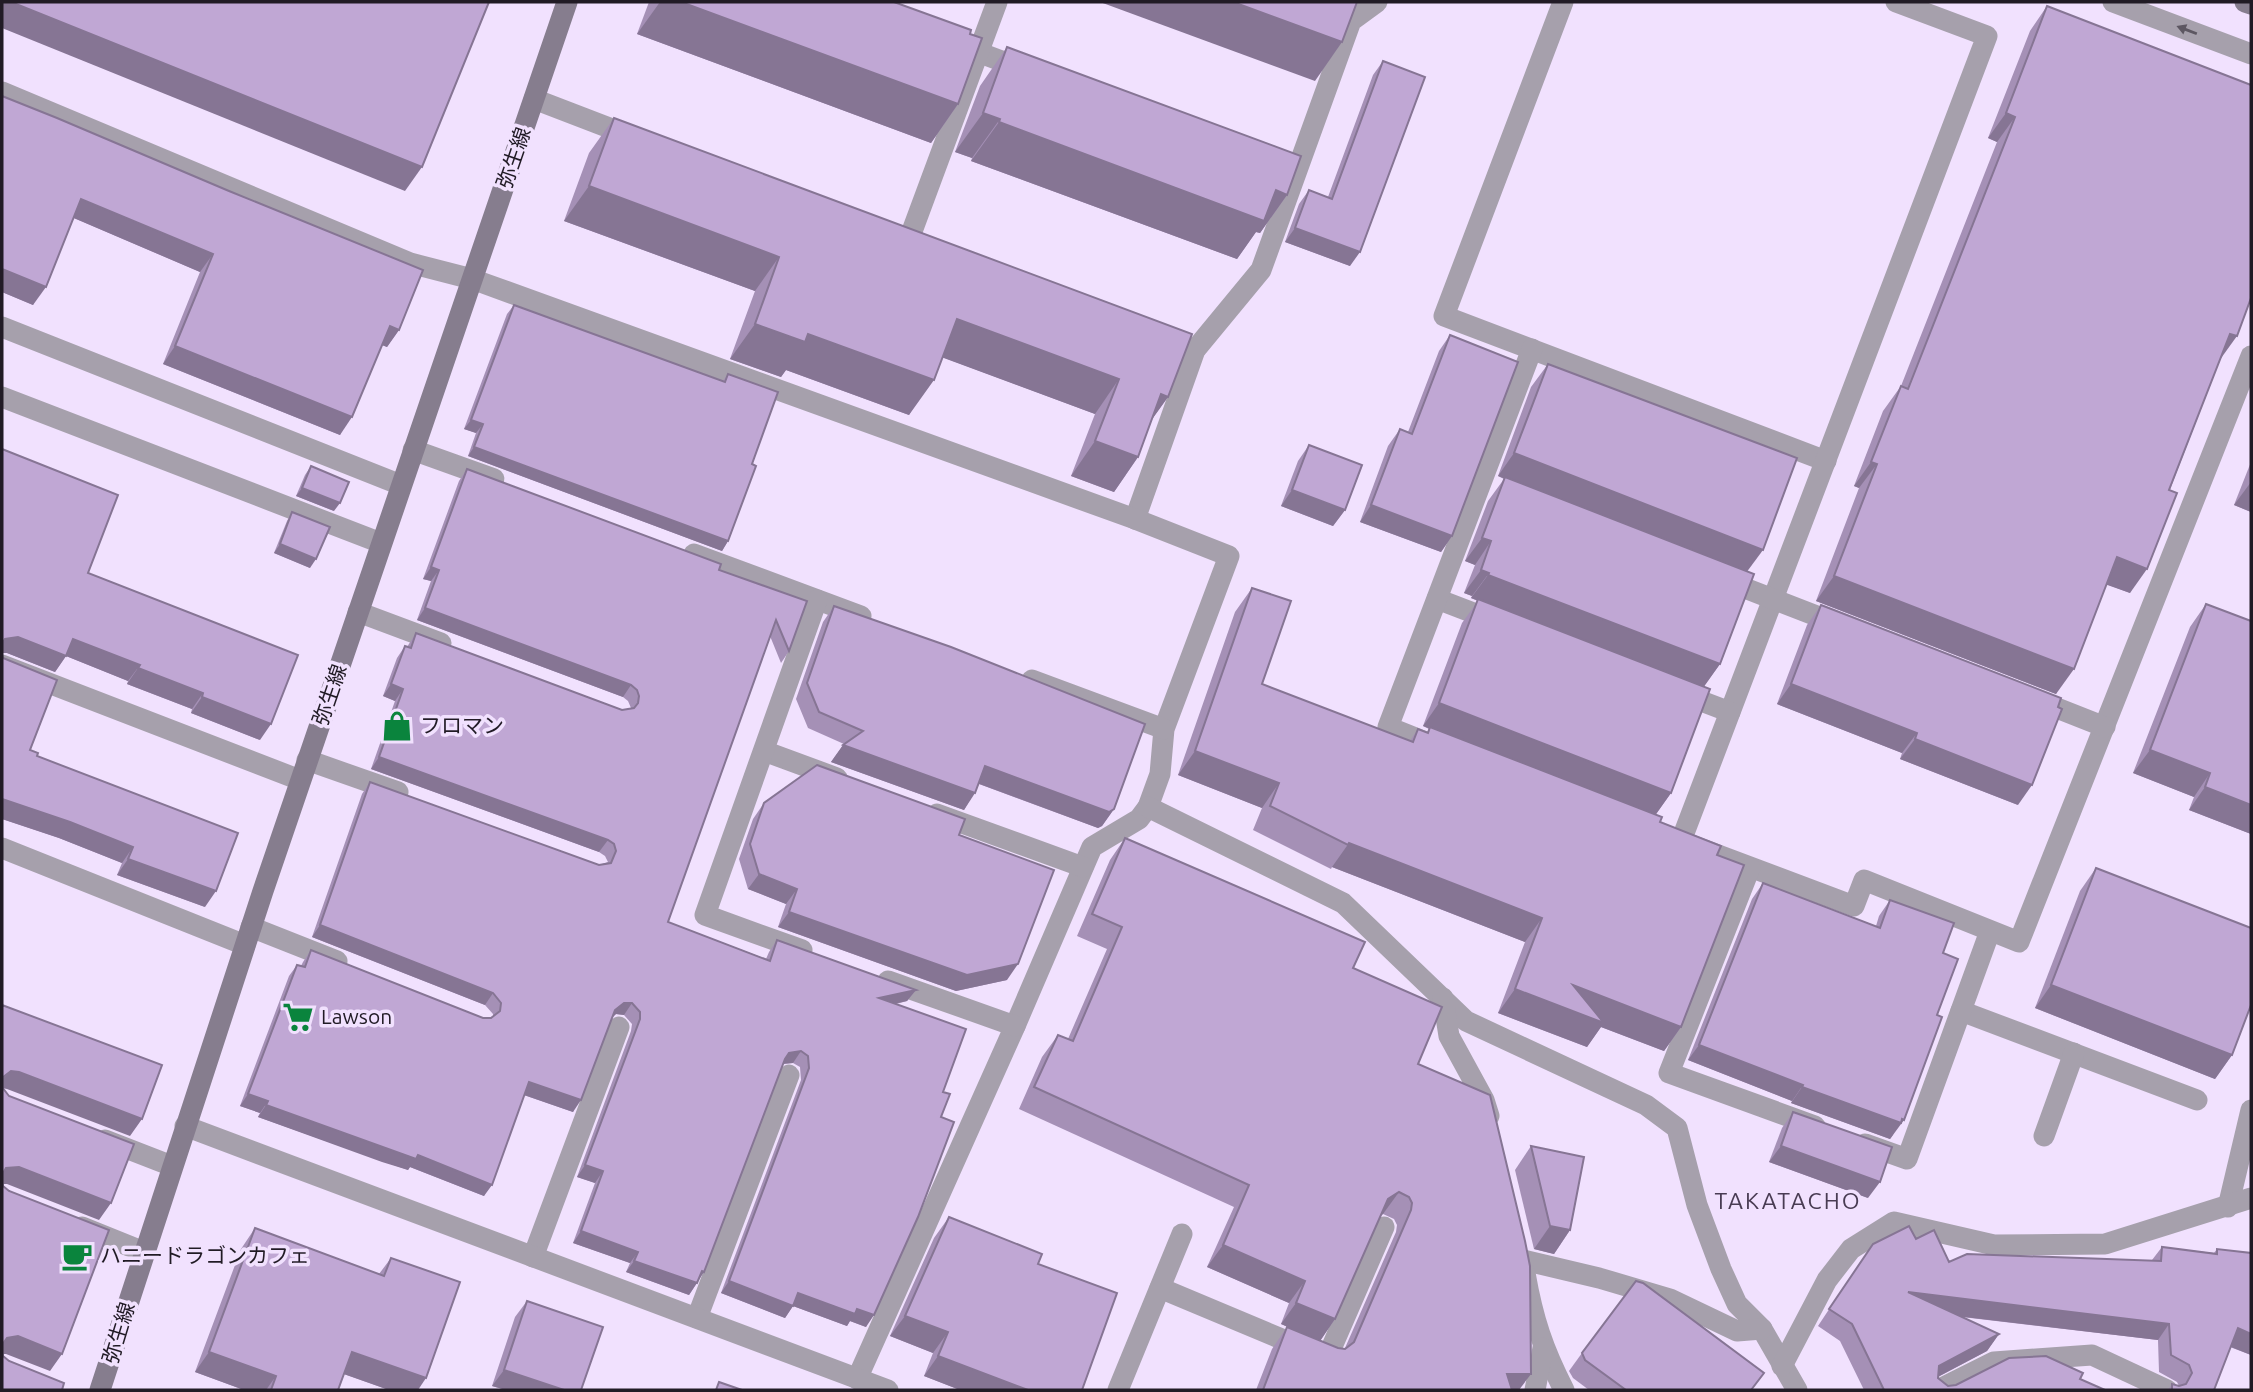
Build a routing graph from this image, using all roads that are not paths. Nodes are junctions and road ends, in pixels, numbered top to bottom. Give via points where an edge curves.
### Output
1 (567, 2) edge
2 (997, 2) edge
3 (1377, 2) edge
4 (1563, 2) edge
5 (1896, 2) edge
6 (2113, 2) edge
7 (2245, 2) edge
8 (2251, 4) edge
9 (931, 34) edge
10 (978, 52) junction
11 (2251, 54) edge
12 (1042, 77) edge
13 (2, 92) edge
14 (534, 99) junction
15 (654, 145) edge
16 (908, 242) edge
17 (472, 279) junction
18 (2, 327) edge
19 (1143, 330) edge
20 (1532, 349) junction
21 (1195, 350) junction
22 (2251, 356) edge
23 (2, 397) edge
24 (414, 450) junction
25 (1826, 461) junction
26 (401, 485) junction
27 (518, 488) edge
28 (1135, 519) junction
29 (382, 543) junction
30 (674, 547) edge
31 (1710, 574) edge
32 (1437, 599) junction
33 (1773, 599) junction
34 (817, 600) junction
35 (358, 612) junction
36 (881, 624) edge
37 (1513, 628) edge
38 (1863, 634) edge
39 (466, 652) edge
40 (2, 665) edge
41 (1010, 671) edge
42 (1667, 688) edge
43 (2016, 692) edge
44 (1730, 712) junction
45 (2105, 727) junction
46 (1164, 729) junction
47 (764, 751) junction
48 (1452, 752) edge
49 (304, 770) junction
50 (853, 784) edge
51 (415, 799) edge
52 (917, 807) edge
53 (1148, 807) junction
54 (1656, 831) edge
55 (1681, 841) junction
56 (2, 848) edge
57 (1083, 867) junction
58 (1750, 868) junction
59 (1990, 931) junction
60 (248, 936) junction
61 (821, 957) edge
62 (354, 968) edge
63 (873, 975) edge
64 (1443, 998) junction
65 (1961, 1011) junction
66 (1015, 1026) junction
67 (619, 1027) edge
68 (2074, 1053) junction
69 (789, 1075) edge
70 (2197, 1100) dead end
71 (2251, 1110) edge
72 (185, 1126) junction
73 (80, 1130) edge
74 (1493, 1132) edge
75 (2043, 1136) dead end
76 (172, 1166) junction
77 (2251, 1198) edge
78 (2228, 1207) junction
79 (66, 1221) edge
80 (1384, 1227) edge
81 (1182, 1234) dead end
82 (1517, 1235) edge
83 (144, 1252) junction
84 (533, 1256) junction
85 (1523, 1260) junction
86 (1160, 1287) junction
87 (697, 1318) junction
88 (1762, 1329) junction
89 (1543, 1348) junction
90 (857, 1379) junction
91 (1788, 1382) edge
92 (100, 1390) edge
93 (888, 1390) edge
94 (1118, 1390) edge
95 (1535, 1390) edge
96 (1564, 1390) edge
97 (1938, 1390) edge
98 (2167, 1390) edge

1 - 14 street, 弥生線
2 - 10 street
3 - 21 street via 1351,21 1289,172 1261,270
4 - 20 street via 1444,316
5 - 25 street via 1987,36
11 -> 6 street
7 - 8 street
9 - 10 street
10 - 12 street
10 - 16 street
13 - 17 street via 410,263
14 - 15 street
14 - 17 street, 弥生線
17 - 24 street, 弥生線
17 - 28 street
18 - 26 street
19 - 21 street
20 - 25 street
20 - 32 street via 1487,486
21 - 28 street
22 - 45 street
23 - 29 street
24 - 26 street, 弥生線
24 - 27 street
25 - 33 street
26 - 29 street, 弥生線
28 - 46 street via 1228,556
29 - 35 street, 弥生線
30 - 34 street
31 - 33 street
32 - 37 street
32 - 48 street via 1388,727
33 - 38 street
33 - 44 street
34 - 36 street
34 - 47 street
35 - 39 street
35 - 49 street, 弥生線
40 - 49 street
41 - 46 street
42 - 44 street
43 - 45 street
44 - 55 street
45 - 59 street via 2020,942
46 - 53 street via 1160,774
47 - 50 street
47 - 61 street via 705,915
49 - 51 street
49 - 60 street, 弥生線
52 - 57 street
53 - 57 street via 1139,819 1092,847
53 - 64 street via 1343,903
54 - 55 street
55 - 58 street
56 - 60 street
57 - 66 street
58 - 59 street via 1854,906 1864,880
58 - 65 street via 1669,1073 1907,1159
59 - 65 street
60 - 62 street
60 - 72 street, 弥生線
63 - 66 street
64 - 74 street via 1449,1036 1484,1100
64 - 88 street via 1466,1021 1646,1105 1677,1128 1697,1205 1721,1269 1737,1304
65 - 68 street
66 - 90 street
67 - 84 street
68 - 70 street
68 - 75 street
69 - 87 street
71 - 78 street
72 - 76 street, 弥生線
72 - 84 street
73 - 76 street
76 - 83 street, 弥生線
77 - 78 street
78 - 91 street via 2105,1244 1994,1245 1894,1222 1851,1249 1827,1280
79 - 83 street
80 - 86 street via 1327,1359
81 - 86 street
82 - 85 street
83 - 92 street, 弥生線
84 - 87 street
85 - 88 street via 1670,1299 1737,1331
85 - 89 street
86 - 94 street
87 - 90 street
88 - 91 street
89 - 95 street
89 - 96 street
90 - 93 street
97 - 98 street via 1994,1362 2092,1355

